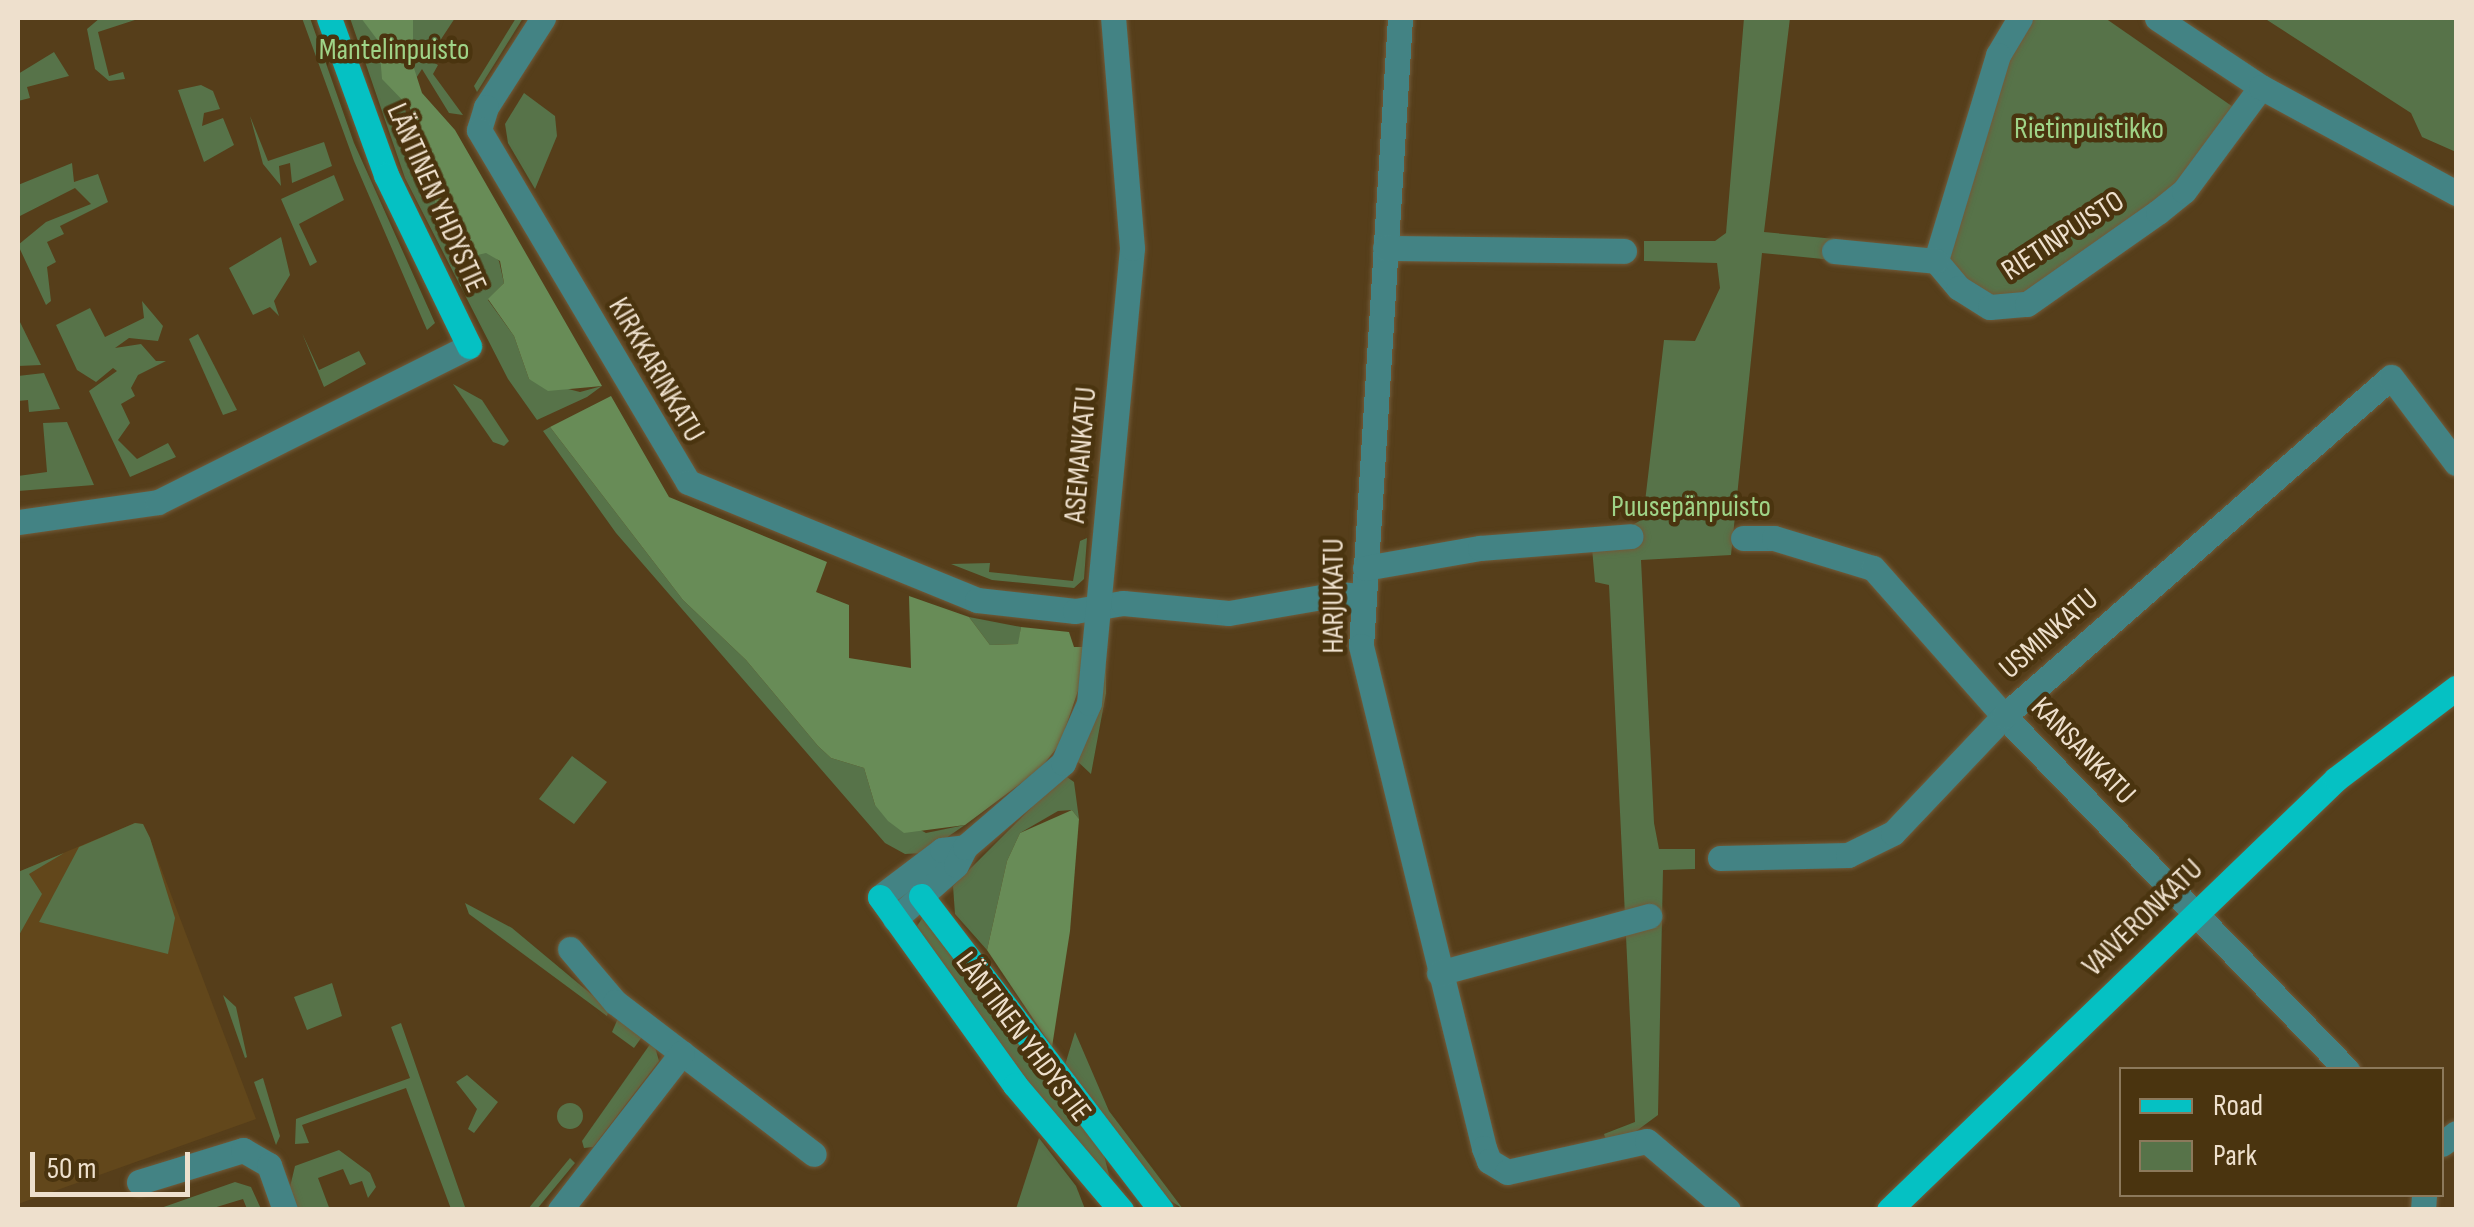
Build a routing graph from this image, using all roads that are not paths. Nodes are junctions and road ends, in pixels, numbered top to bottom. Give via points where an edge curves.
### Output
1 (329, 18) edge
2 (543, 18) edge
3 (1113, 18) edge
4 (1400, 18) edge
5 (2020, 18) edge
6 (2157, 18) edge
7 (2261, 87) junction
8 (2456, 193) edge
9 (1385, 248) junction
10 (1834, 250) dead end
11 (1624, 251) dead end
12 (1936, 260) junction
13 (469, 346) joint
14 (2456, 463) edge
15 (18, 522) edge
16 (1631, 536) dead end
17 (1743, 538) dead end
18 (1365, 568) junction
19 (1363, 596) junction
20 (1099, 608) junction
21 (2456, 688) edge
22 (2004, 716) junction
23 (965, 846) junction
24 (1720, 858) dead end
25 (921, 896) junction
26 (880, 897) joint
27 (2194, 912) junction
28 (1648, 916) dead end
29 (895, 919) junction
30 (570, 950) dead end
31 (1439, 974) junction
32 (682, 1053) junction
33 (2344, 1067) edge
34 (814, 1154) dead end
35 (139, 1182) dead end
36 (1146, 1205) edge
37 (285, 1210) edge
38 (560, 1210) edge
39 (1121, 1210) edge
40 (1728, 1210) edge
41 (1889, 1210) edge

1 - 13 main road, LÄNTINEN YHDYSTIE via 386,175
2 - 20 street, KIRKKARINKATU via 486,107 479,130 679,474 976,600
3 - 20 street, ASEMANKATU via 1132,248
4 - 9 street, HARJUKATU
5 - 12 street via 1998,54
6 - 7 street
7 - 8 street
7 - 12 street, RIETINPUISTO via 2184,191 2026,304 1990,307 1959,288
9 - 11 street
9 - 18 street, HARJUKATU
10 - 12 street
13 - 15 street via 158,502
14 - 22 street, USMINKATU via 2392,377
16 - 18 street via 1480,548
17 - 22 street, KANSANKATU via 1774,538 1874,568
18 - 19 street, HARJUKATU
19 - 20 street via 1339,594 1229,613 1122,602
19 - 31 street, HARJUKATU via 1361,646
20 - 23 street, ASEMANKATU via 1089,702 1063,762
21 - 27 main road, VAIVERONKATU via 2336,779
22 - 24 street, USMINKATU via 1914,814 1869,846 1814,858
22 - 27 street, KANSANKATU
23 - 25 street, ASEMANKATU via 956,865
23 - 26 street, ASEMANKATU via 942,850
25 - 29 street, ASEMANKATU
25 - 36 main road, LÄNTINEN YHDYSTIE
26 - 29 main road, LÄNTINEN YHDYSTIE
27 - 33 street, KANSANKATU
27 - 41 main road, VAIVERONKATU
28 - 31 street
29 - 39 main road, LÄNTINEN YHDYSTIE via 1016,1085
30 - 32 street via 616,1002
31 - 40 street, HARJUKATU via 1489,1161 1516,1172 1647,1141
32 - 34 street
32 - 38 street
35 - 37 street via 230,1151 256,1154 269,1165

